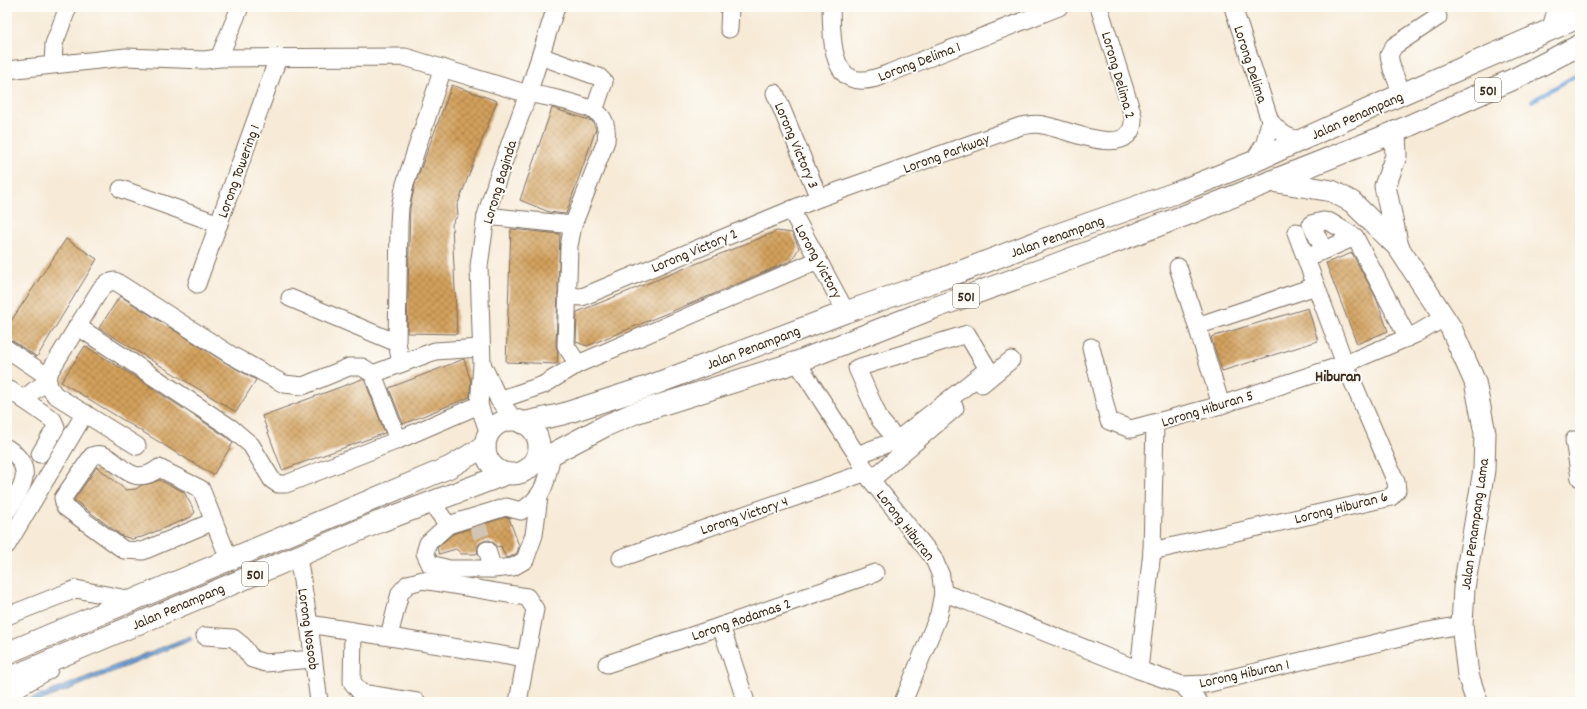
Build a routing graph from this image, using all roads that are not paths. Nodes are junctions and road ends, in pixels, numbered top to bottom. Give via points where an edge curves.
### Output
1 (68, 7) edge
2 (240, 7) edge
3 (556, 7) edge
4 (730, 7) edge
5 (831, 7) edge
6 (1059, 7) edge
7 (1099, 7) edge
8 (1233, 7) edge
9 (1563, 7) edge
10 (1438, 17) dead end
11 (1580, 17) edge
12 (729, 29) dead end
13 (1550, 31) junction
14 (1580, 45) edge
15 (540, 56) junction
16 (219, 58) junction
17 (278, 58) junction
18 (53, 64) junction
19 (443, 68) junction
20 (7, 70) edge
21 (775, 93) dead end
22 (528, 94) junction
23 (1402, 94) junction
24 (1369, 109) junction
25 (594, 111) junction
26 (1270, 121) junction
27 (1395, 132) junction
28 (1075, 134) joint
29 (1300, 140) junction
30 (1253, 162) junction
31 (1271, 181) junction
32 (1384, 186) junction
33 (121, 189) dead end
34 (819, 198) junction
35 (1352, 202) junction
36 (791, 210) junction
37 (486, 216) junction
38 (218, 224) junction
39 (573, 225) junction
40 (1296, 232) dead end
41 (1355, 237) junction
42 (1398, 247) junction
43 (1324, 250) junction
44 (1306, 258) junction
45 (818, 260) junction
46 (1178, 267) dead end
47 (944, 278) junction
48 (197, 284) dead end
49 (1316, 286) junction
50 (567, 296) junction
51 (967, 296) junction
52 (290, 298) dead end
53 (846, 312) junction
54 (1444, 318) junction
55 (77, 326) junction
56 (1197, 326) junction
57 (1412, 336) junction
58 (397, 343) junction
59 (1092, 347) dead end
60 (7, 349) edge
61 (482, 356) junction
62 (1011, 360) dead end
63 (797, 362) junction
64 (401, 363) junction
65 (578, 364) junction
66 (1345, 364) junction
67 (373, 374) junction
68 (48, 379) junction
69 (10, 390) dead end
70 (24, 400) junction
71 (499, 400) junction
72 (479, 405) junction
73 (1221, 405) junction
74 (86, 413) junction
75 (518, 422) junction
76 (1155, 424) junction
77 (398, 440) junction
78 (487, 440) junction
79 (897, 440) junction
80 (1574, 440) dead end
81 (137, 446) dead end
82 (7, 448) edge
83 (40, 454) dead end
84 (857, 455) junction
85 (544, 456) junction
86 (506, 474) junction
87 (869, 476) junction
88 (1580, 478) edge
89 (539, 497) junction
90 (431, 502) junction
91 (7, 511) edge
92 (214, 521) junction
93 (448, 525) junction
94 (9, 537) edge
95 (487, 550) tunnel mouth
96 (1152, 551) junction
97 (298, 556) junction
98 (621, 558) dead end
99 (229, 559) junction
100 (493, 569) junction
101 (875, 573) dead end
102 (944, 593) junction
103 (132, 600) junction
104 (7, 616) edge
105 (309, 624) junction
106 (1462, 625) junction
107 (721, 626) junction
108 (353, 631) junction
109 (115, 632) junction
110 (205, 636) dead end
111 (390, 636) junction
112 (7, 653) edge
113 (313, 659) junction
114 (526, 659) junction
115 (607, 664) dead end
116 (1139, 670) junction
117 (7, 679) edge
118 (1182, 685) junction
119 (16, 700) edge
120 (319, 702) edge
121 (417, 702) edge
122 (518, 702) edge
123 (746, 702) edge
124 (903, 702) edge
125 (1199, 702) edge
126 (1477, 702) edge

1 - 18 street via 54,44
2 - 16 street
3 - 15 street, Lorong Baginda
4 - 12 street
5 - 6 street, Lorong Delima 1 via 835,56 844,73 850,78 871,80
7 - 28 street, Lorong Delima 2 via 1134,125 1122,139 1100,140
8 - 26 street, Lorong Delima
9 - 13 street via 1561,13 1554,18
10 - 23 street via 1394,46 1389,55
11 - 13 main road, Jalan Penampang / 501
13 - 23 main road, Jalan Penampang / 501
14 - 27 main road, Jalan Penampang / 501 via 1516,78
15 - 22 street, Lorong Baginda
15 - 25 street via 602,79 604,82
16 - 17 street
16 - 18 street via 189,60 126,57
17 - 19 street via 405,57
17 - 38 street, Lorong Towering 1
18 - 20 street
19 - 22 street
19 - 58 street via 400,206
21 - 34 street, Lorong Victory 3
22 - 25 street via 541,95
22 - 37 street, Lorong Baginda
23 - 24 main road, Jalan Penampang / 501
24 - 27 main road via 1384,117
24 - 29 main road, Jalan Penampang / 501
25 - 39 street via 600,114 605,122 606,142
26 - 29 street, Lorong Delima via 1279,132
26 - 30 street, Lorong Delima via 1265,143
27 - 31 main road, Jalan Penampang / 501
27 - 32 main road via 1396,156
28 - 34 street, Lorong Parkway via 1041,124 1022,126
29 - 30 main road, Jalan Penampang / 501
30 - 47 main road, Jalan Penampang / 501
31 - 35 main road, Jalan Penampang Lama via 1332,191
31 - 51 main road, Jalan Penampang / 501
32 - 35 main road via 1371,199
32 - 42 main road, Jalan Penampang Lama
33 - 38 street
34 - 36 street, Lorong Victory 2
35 - 42 main road, Jalan Penampang Lama
36 - 45 street, Lorong Victory
36 - 50 street, Lorong Victory 2 via 582,297
37 - 39 street
37 - 61 street, Lorong Baginda via 479,266
38 - 48 street, Lorong Towering 1
39 - 50 street via 569,246
40 - 44 street
41 - 43 street
41 - 43 street via 1330,222 1311,224
41 - 57 street
42 - 54 main road, Jalan Penampang Lama
43 - 44 street
44 - 49 street
45 - 53 street, Lorong Victory
45 - 65 street
46 - 56 street
47 - 51 main road via 958,283
47 - 53 main road, Jalan Penampang / 501
49 - 56 street
49 - 66 street
50 - 65 street via 566,346
51 - 63 main road, Jalan Penampang / 501
52 - 58 street
53 - 75 main road, Jalan Penampang / 501 via 647,387 570,412
54 - 57 street, Lorong Hiburan 5
54 - 106 main road, Jalan Penampang Lama via 1475,382 1486,433 1484,470 1464,588
55 - 67 street via 100,290 107,283 115,281 231,355 284,384 303,386 350,367 362,367
55 - 68 street
55 - 77 street via 231,428 250,445 272,480 278,484 286,484
56 - 73 street
57 - 66 street, Lorong Hiburan 5
58 - 64 street
59 - 76 street via 1109,421 1131,430
60 - 68 street
61 - 64 street via 435,351
61 - 71 street, Lorong Baginda
61 - 72 street, Lorong Baginda
62 - 87 street
63 - 84 street, Lorong Hiburan
63 - 85 main road, Jalan Penampang / 501 via 635,413
64 - 67 street
65 - 71 street via 543,385
66 - 73 street, Lorong Hiburan 5
66 - 96 street, Lorong Hiburan 6 via 1396,482 1396,490 1391,497
67 - 77 street
68 - 70 street
68 - 74 street via 49,388 55,395
69 - 70 street
70 - 83 street via 56,424
71 - 75 street, Lorong Baginda
72 - 77 street
72 - 78 street, Lorong Baginda
73 - 76 street, Lorong Hiburan 5
74 - 81 street
74 - 94 street
75 - 78 main road via 504,422 495,426
75 - 85 main road via 531,429
76 - 96 street, Lorong Hiburan 5
78 - 86 main road via 487,458 495,468
78 - 99 main road, Jalan Penampang / 501 via 450,467
79 - 79 street via 988,369 967,334 857,368 880,420
79 - 84 street
80 - 88 street
82 - 91 street via 19,458 24,467 25,478 22,490
84 - 87 street, Lorong Hiburan
85 - 86 main road via 518,474
85 - 89 street via 545,482
86 - 90 main road, Jalan Penampang / 501
87 - 98 street, Lorong Victory 4
87 - 102 street, Lorong Hiburan via 933,557
89 - 93 street via 532,505 521,511 506,507 475,519
89 - 100 street via 534,535 526,560 513,568
90 - 93 street
90 - 97 main road, Jalan Penampang / 501
92 - 92 street via 201,489 159,468 151,475 134,476 102,454 92,456 63,498 66,507 124,550 143,550
92 - 99 street
93 - 100 street via 428,543 425,553 430,564 449,569
95 - 100 street
96 - 116 street, Lorong Hiburan 5
97 - 105 street, Lorong Nosoob
97 - 109 main road, Jalan Penampang / 501
99 - 103 main road, Jalan Penampang / 501
101 - 107 street, Lorong Rodamas 2
102 - 116 street, Lorong Hiburan 1
102 - 124 street, Lorong Hiburan via 939,614
103 - 104 street via 76,589
103 - 112 main road, Jalan Penampang / 501
105 - 108 street
105 - 113 street, Lorong Nosoob
106 - 118 street, Lorong Hiburan 1 via 1422,632 1206,684
106 - 126 main road, Jalan Penampang Lama via 1468,675
107 - 115 street, Lorong Rodamas 2
107 - 123 street
108 - 111 street
108 - 121 street via 352,682 361,693
109 - 117 main road, Jalan Penampang / 501
109 - 119 street via 12,691
110 - 113 street via 233,638 252,659 265,663
111 - 114 street
111 - 114 street via 400,593 408,584 422,580 527,596 535,609
113 - 120 street, Lorong Nosoob
114 - 122 street
116 - 118 street, Lorong Hiburan 1
118 - 125 street

